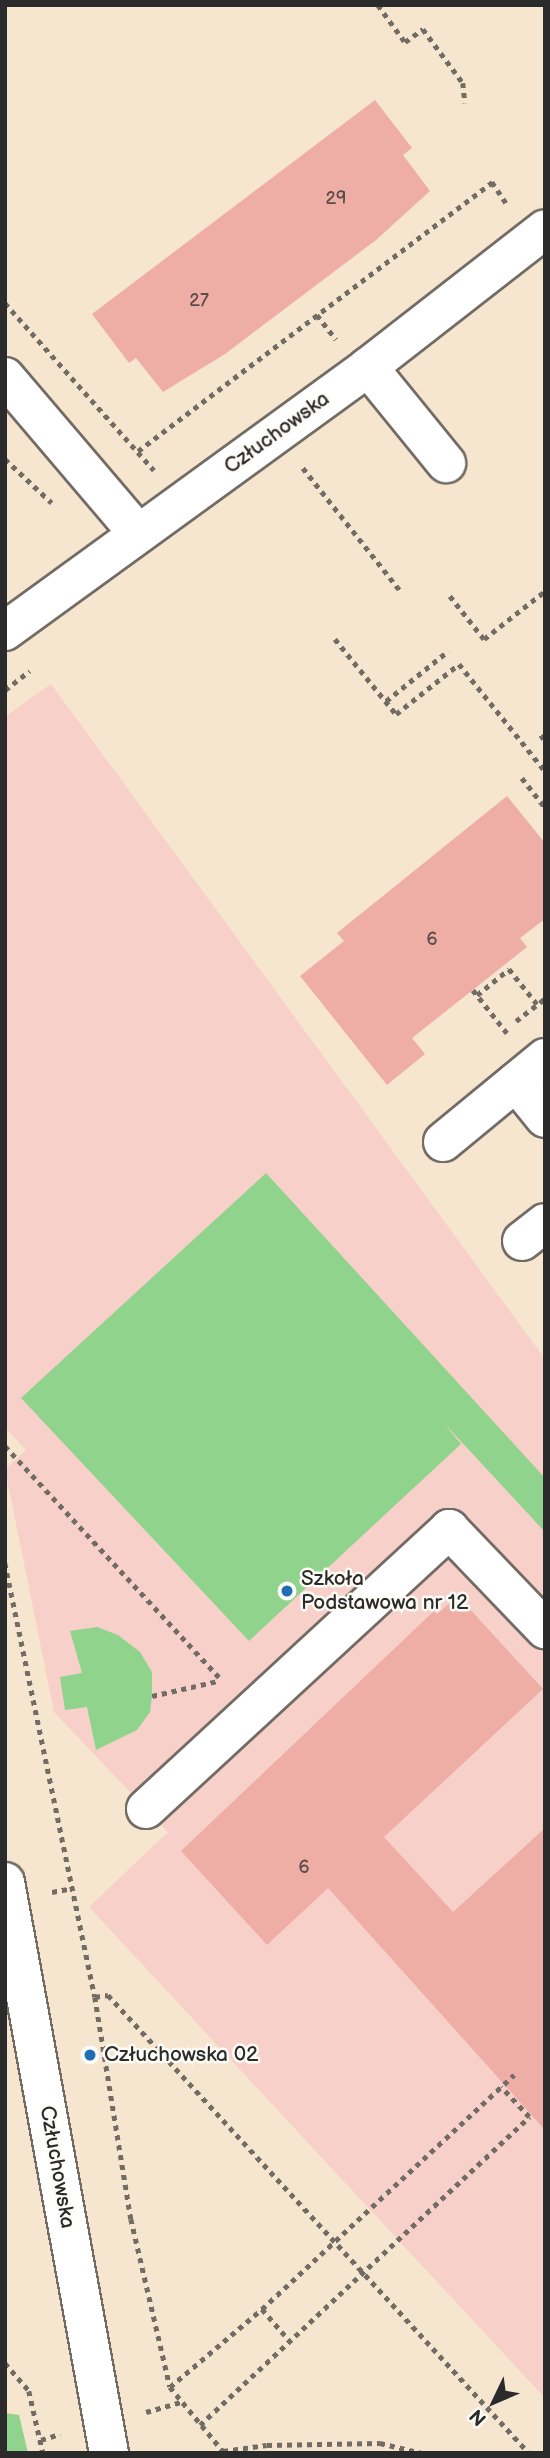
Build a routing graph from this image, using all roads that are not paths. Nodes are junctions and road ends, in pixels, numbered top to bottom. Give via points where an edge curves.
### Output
1 (545, 229) edge
2 (355, 358) junction
3 (5, 377) edge
4 (446, 463) dead end
5 (138, 533) junction
6 (5, 631) edge
7 (531, 1069) edge
8 (545, 1118) edge
9 (443, 1142) dead end
10 (545, 1629) edge
11 (146, 1809) dead end
12 (5, 1882) edge
13 (109, 2453) edge

1 - 2 street, Człuchowska
2 - 4 street
2 - 5 street, Człuchowska
3 - 5 street
5 - 6 street, Człuchowska
7 - 8 street
7 - 9 street
10 - 11 street via 449,1529
12 - 13 street, Człuchowska

